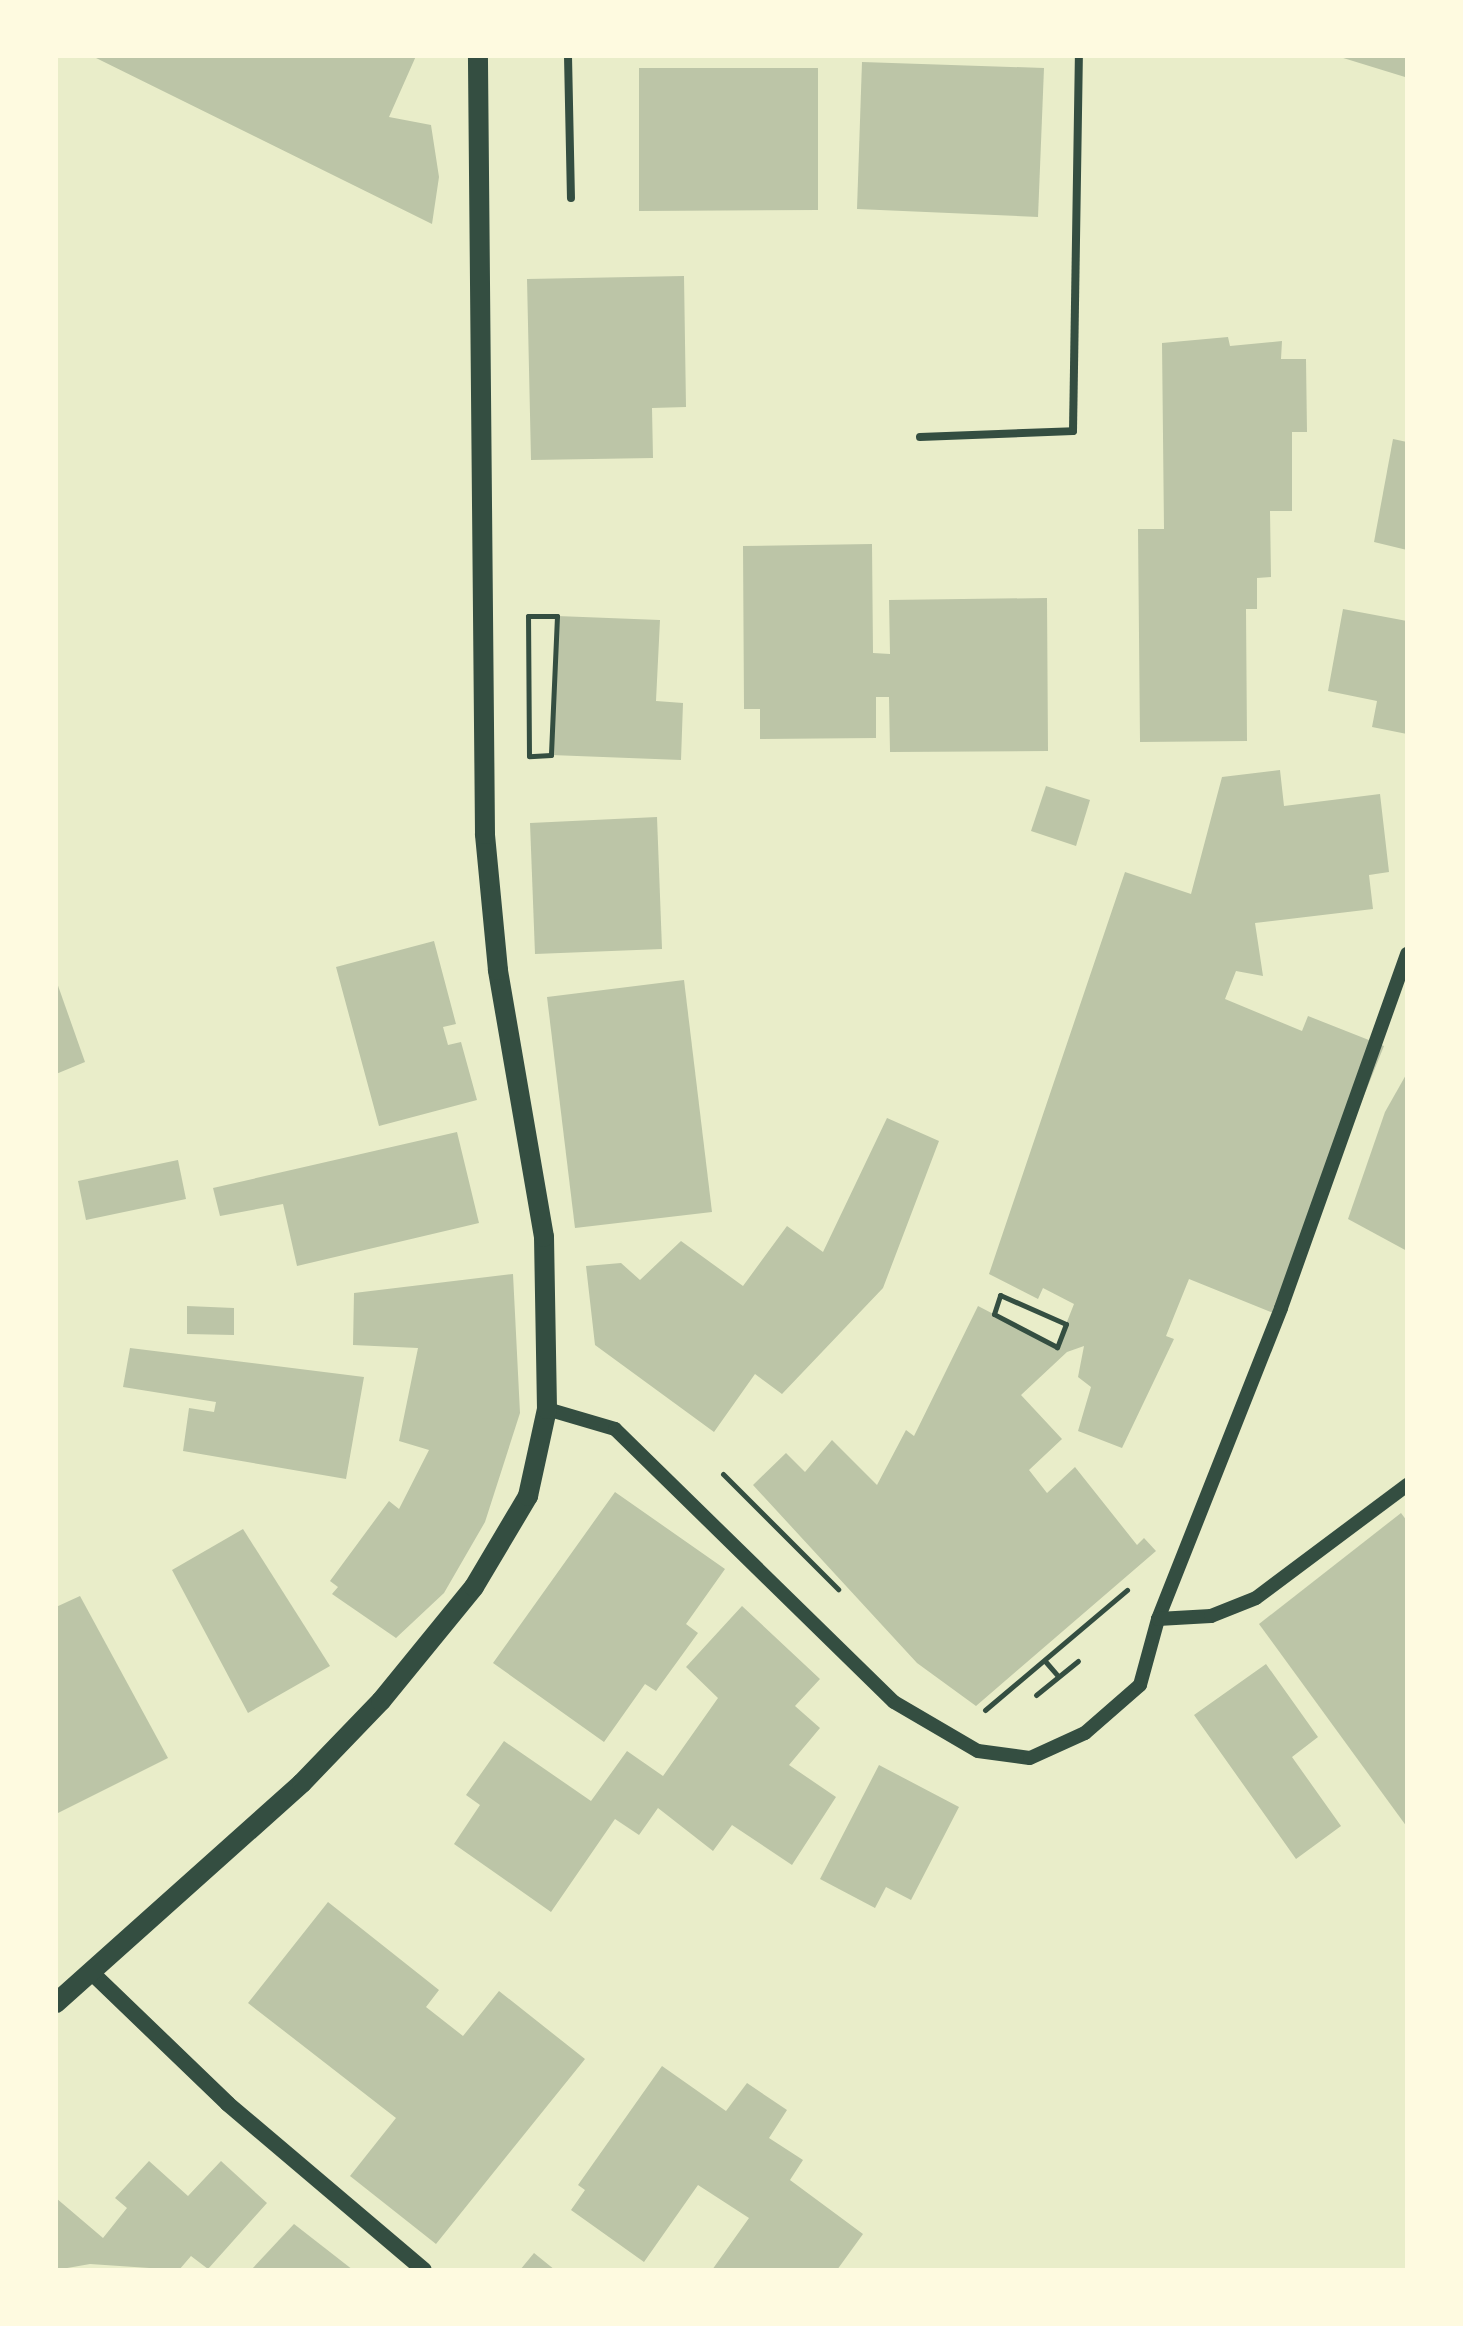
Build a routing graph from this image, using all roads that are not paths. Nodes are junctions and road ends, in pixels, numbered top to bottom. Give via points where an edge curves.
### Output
1 (478, 56) edge
2 (568, 56) edge
3 (1079, 56) edge
4 (571, 198) dead end
5 (920, 437) dead end
6 (1407, 954) edge
7 (547, 1409) junction
8 (1407, 1485) edge
9 (1158, 1619) junction
10 (91, 1972) junction
11 (56, 2003) edge
12 (424, 2270) edge

1 - 7 main road via 485,834 498,970 544,1237
2 - 4 street
3 - 5 street via 1073,431
6 - 9 street via 1281,1308
7 - 9 street via 615,1429 894,1702 978,1751 1030,1758 1085,1733 1140,1685
7 - 10 main road via 528,1496 464,1599 302,1783
8 - 9 street via 1256,1598 1211,1616
10 - 11 main road
10 - 12 main road via 228,2104

